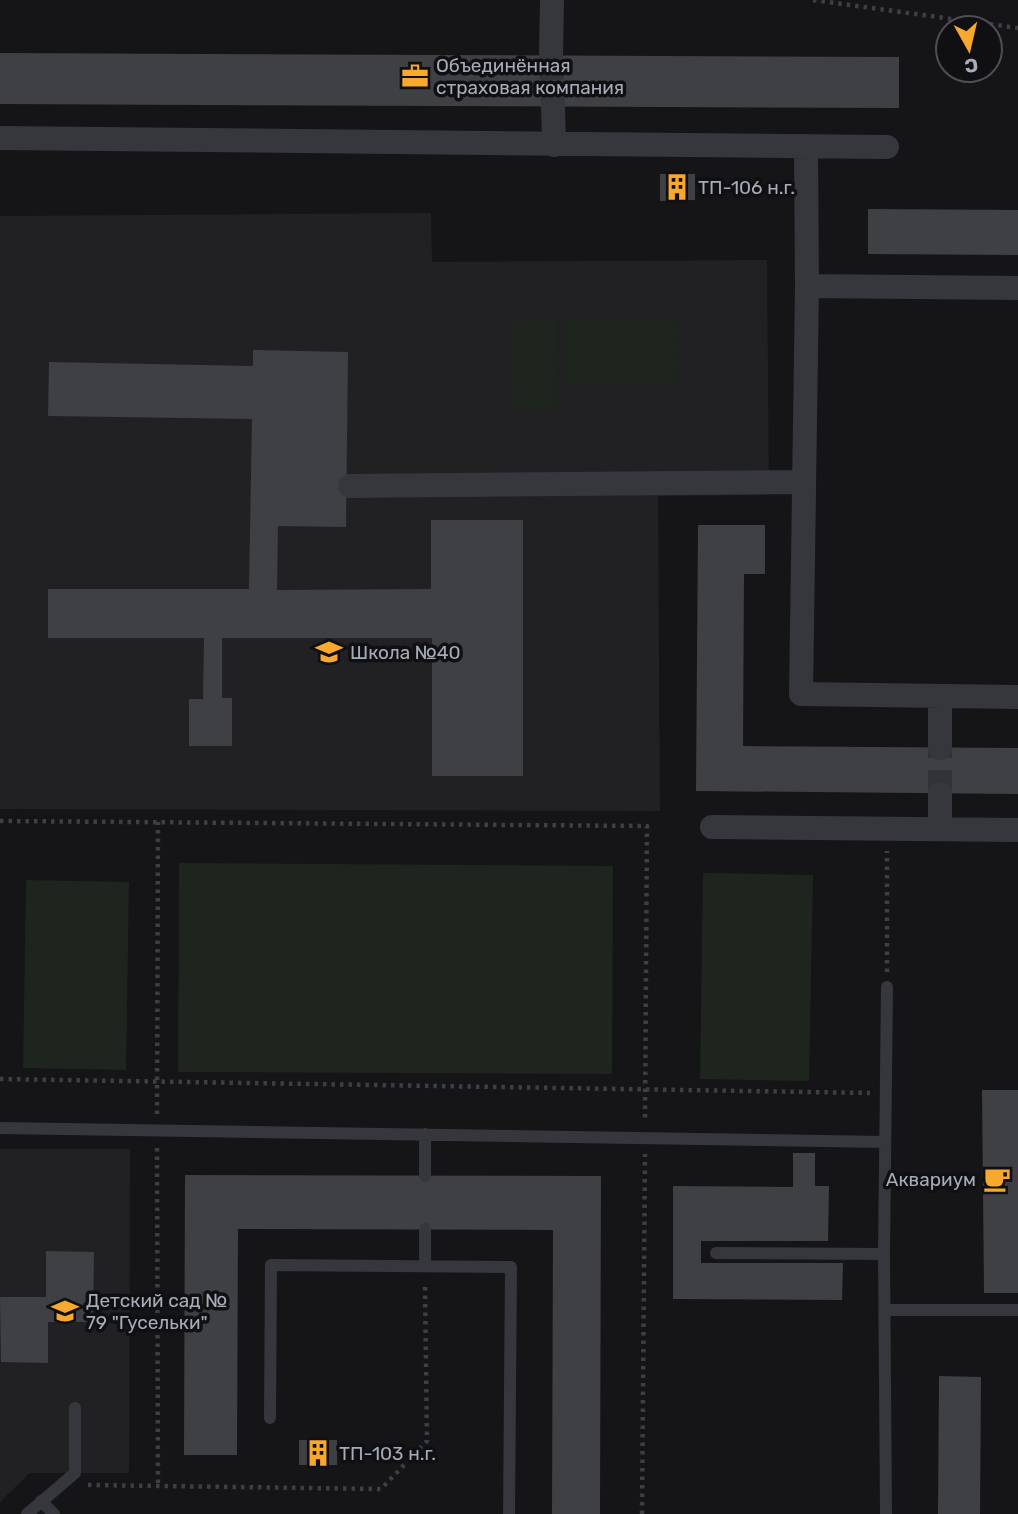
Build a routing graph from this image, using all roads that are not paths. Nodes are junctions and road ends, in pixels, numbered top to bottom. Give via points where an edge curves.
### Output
1 (552, 0) edge
2 (551, 56) tunnel mouth
3 (553, 106) tunnel mouth
4 (0, 138) edge
5 (554, 145) junction
6 (806, 146) junction
7 (887, 147) dead end
8 (807, 286) junction
9 (1018, 288) edge
10 (804, 482) junction
11 (350, 486) dead end
12 (940, 696) junction
13 (1018, 697) edge
14 (940, 748) tunnel mouth
15 (940, 794) tunnel mouth
16 (712, 827) dead end
17 (940, 829) junction
18 (1018, 830) edge
19 (887, 987) road end
20 (0, 1128) edge
21 (425, 1134) junction
22 (885, 1142) junction
23 (425, 1176) dead end
24 (425, 1229) dead end
25 (716, 1253) dead end
26 (884, 1254) junction
27 (425, 1266) junction
28 (885, 1310) junction
29 (1018, 1310) edge
30 (75, 1408) dead end
31 (270, 1418) dead end
32 (41, 1501) junction
33 (27, 1514) edge
34 (54, 1514) edge
35 (509, 1514) edge
36 (886, 1514) edge

1 - 2 street
3 - 5 street
4 - 5 street
5 - 6 street
6 - 7 street
6 - 8 street
8 - 9 street
8 - 10 street
10 - 11 street
10 - 12 street via 801,694
12 - 13 street
12 - 14 street
15 - 17 street
16 - 17 street
17 - 18 street
19 - 22 lane
20 - 21 lane
21 - 22 lane
21 - 23 lane
22 - 26 lane
24 - 27 lane
25 - 26 lane
26 - 28 lane
27 - 31 lane via 271,1265
27 - 35 lane via 511,1267
28 - 29 lane
28 - 36 lane
30 - 32 lane via 75,1473
32 - 33 lane
32 - 34 lane

